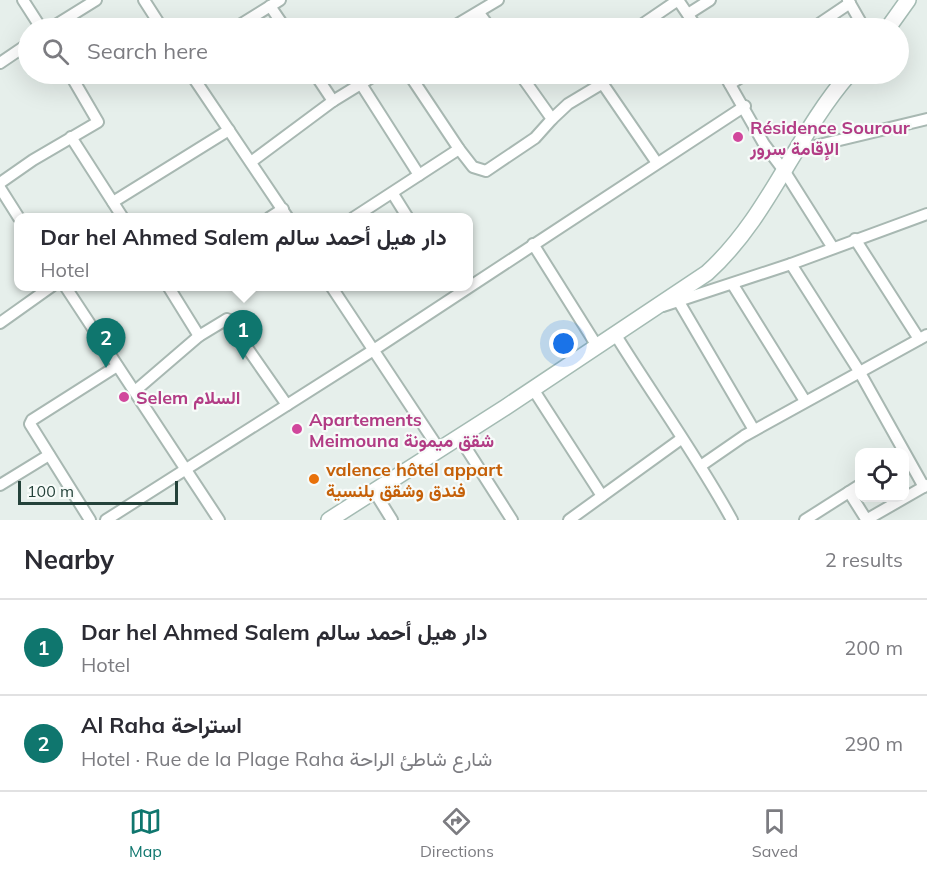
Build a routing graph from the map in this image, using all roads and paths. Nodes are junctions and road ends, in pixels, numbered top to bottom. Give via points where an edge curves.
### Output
1 (23, 0) edge
2 (96, 0) edge
3 (144, 0) edge
4 (498, 0) edge
5 (710, 0) edge
6 (908, 0) edge
7 (849, 2) edge
8 (275, 3) edge
9 (479, 13) junction
10 (688, 14) junction
11 (35, 18) edge
12 (67, 18) edge
13 (156, 18) edge
14 (251, 18) edge
15 (281, 18) edge
16 (470, 18) edge
17 (483, 18) edge
18 (652, 18) edge
19 (691, 18) edge
20 (827, 18) edge
21 (858, 18) edge
22 (895, 18) edge
23 (18, 51) edge
24 (0, 63) edge
25 (76, 84) edge
26 (198, 84) edge
27 (322, 84) edge
28 (361, 84) joint
29 (416, 84) edge
30 (527, 84) edge
31 (592, 84) edge
32 (603, 84) edge
33 (730, 84) edge
34 (841, 84) edge
35 (333, 101) junction
36 (745, 106) junction
37 (927, 118) edge
38 (552, 119) junction
39 (229, 130) junction
40 (72, 137) junction
41 (459, 149) junction
42 (798, 150) junction
43 (251, 162) junction
44 (657, 163) junction
45 (785, 172) junction
46 (419, 175) junction
47 (0, 183) edge
48 (0, 188) edge
49 (393, 194) junction
50 (113, 202) junction
51 (16, 213) edge
52 (120, 213) edge
53 (285, 213) edge
54 (361, 213) edge
55 (405, 213) edge
56 (927, 214) edge
57 (855, 239) junction
58 (533, 244) junction
59 (833, 248) junction
60 (791, 264) junction
61 (473, 279) edge
62 (733, 285) junction
63 (45, 291) edge
64 (68, 291) edge
65 (171, 291) edge
66 (334, 291) edge
67 (454, 291) edge
68 (679, 302) junction
69 (657, 308) junction
70 (0, 323) edge
71 (615, 334) junction
72 (200, 336) junction
73 (923, 337) edge
74 (597, 346) junction
75 (372, 351) junction
76 (117, 366) junction
77 (859, 371) junction
78 (533, 389) junction
79 (135, 391) junction
80 (806, 401) junction
81 (287, 405) junction
82 (754, 430) junction
83 (459, 437) junction
84 (681, 439) junction
85 (902, 448) edge
86 (439, 449) junction
87 (49, 455) junction
88 (909, 460) edge
89 (702, 465) junction
90 (184, 469) junction
91 (0, 485) edge
92 (926, 486) edge
93 (855, 488) edge
94 (374, 491) junction
95 (849, 492) junction
96 (602, 496) junction
97 (90, 520) edge
98 (106, 520) edge
99 (219, 520) edge
100 (329, 520) edge
101 (392, 520) edge
102 (512, 520) edge
103 (569, 520) edge
104 (732, 520) edge
105 (806, 520) edge
106 (866, 520) edge

1 - 11 street
2 - 12 street
3 - 13 street
4 - 9 street
5 - 10 street
6 - 22 street
7 - 20 street
7 - 21 street
8 - 14 street
8 - 15 street
9 - 16 street
9 - 17 street
10 - 18 street via 678,0
10 - 19 street
23 - 24 street
25 - 40 street via 98,122
26 - 39 street
27 - 35 street
28 - 35 street
28 - 46 street
29 - 41 street
30 - 38 street
31 - 38 street
32 - 44 street
33 - 36 street
34 - 42 street
35 - 43 street
36 - 44 street
36 - 45 street via 764,144
37 - 42 street
38 - 41 street via 535,138 486,171 473,167
39 - 43 street
39 - 50 street
40 - 47 street
40 - 50 street
41 - 46 street
42 - 45 street
43 - 53 street
44 - 58 street
45 - 59 street
45 - 69 street via 723,258
46 - 49 street
48 - 51 street
49 - 54 street
49 - 55 street
50 - 52 street
56 - 57 street
57 - 59 street
57 - 73 street
58 - 61 street
58 - 74 street
59 - 60 street
60 - 62 street
60 - 77 street
62 - 68 street
62 - 80 street
63 - 70 street
64 - 76 street
65 - 72 street
66 - 75 street
67 - 75 street
68 - 69 street
68 - 82 street
69 - 71 street
71 - 74 street
71 - 84 street
72 - 79 street
72 - 81 street via 223,320 231,321
73 - 77 street
74 - 78 street
75 - 81 street
75 - 86 street
76 - 79 street
76 - 87 street via 32,420 32,430
77 - 80 street
77 - 85 street
78 - 83 street
78 - 96 street
79 - 90 street
80 - 82 street
81 - 90 street
82 - 89 street
83 - 86 street
83 - 102 street
84 - 89 street
84 - 96 street
86 - 94 street
87 - 91 street
87 - 97 street
88 - 92 street
89 - 104 street
90 - 98 street
90 - 99 street
92 - 106 street
93 - 95 street
94 - 100 street
94 - 101 street
95 - 105 street
95 - 106 street
96 - 103 street

